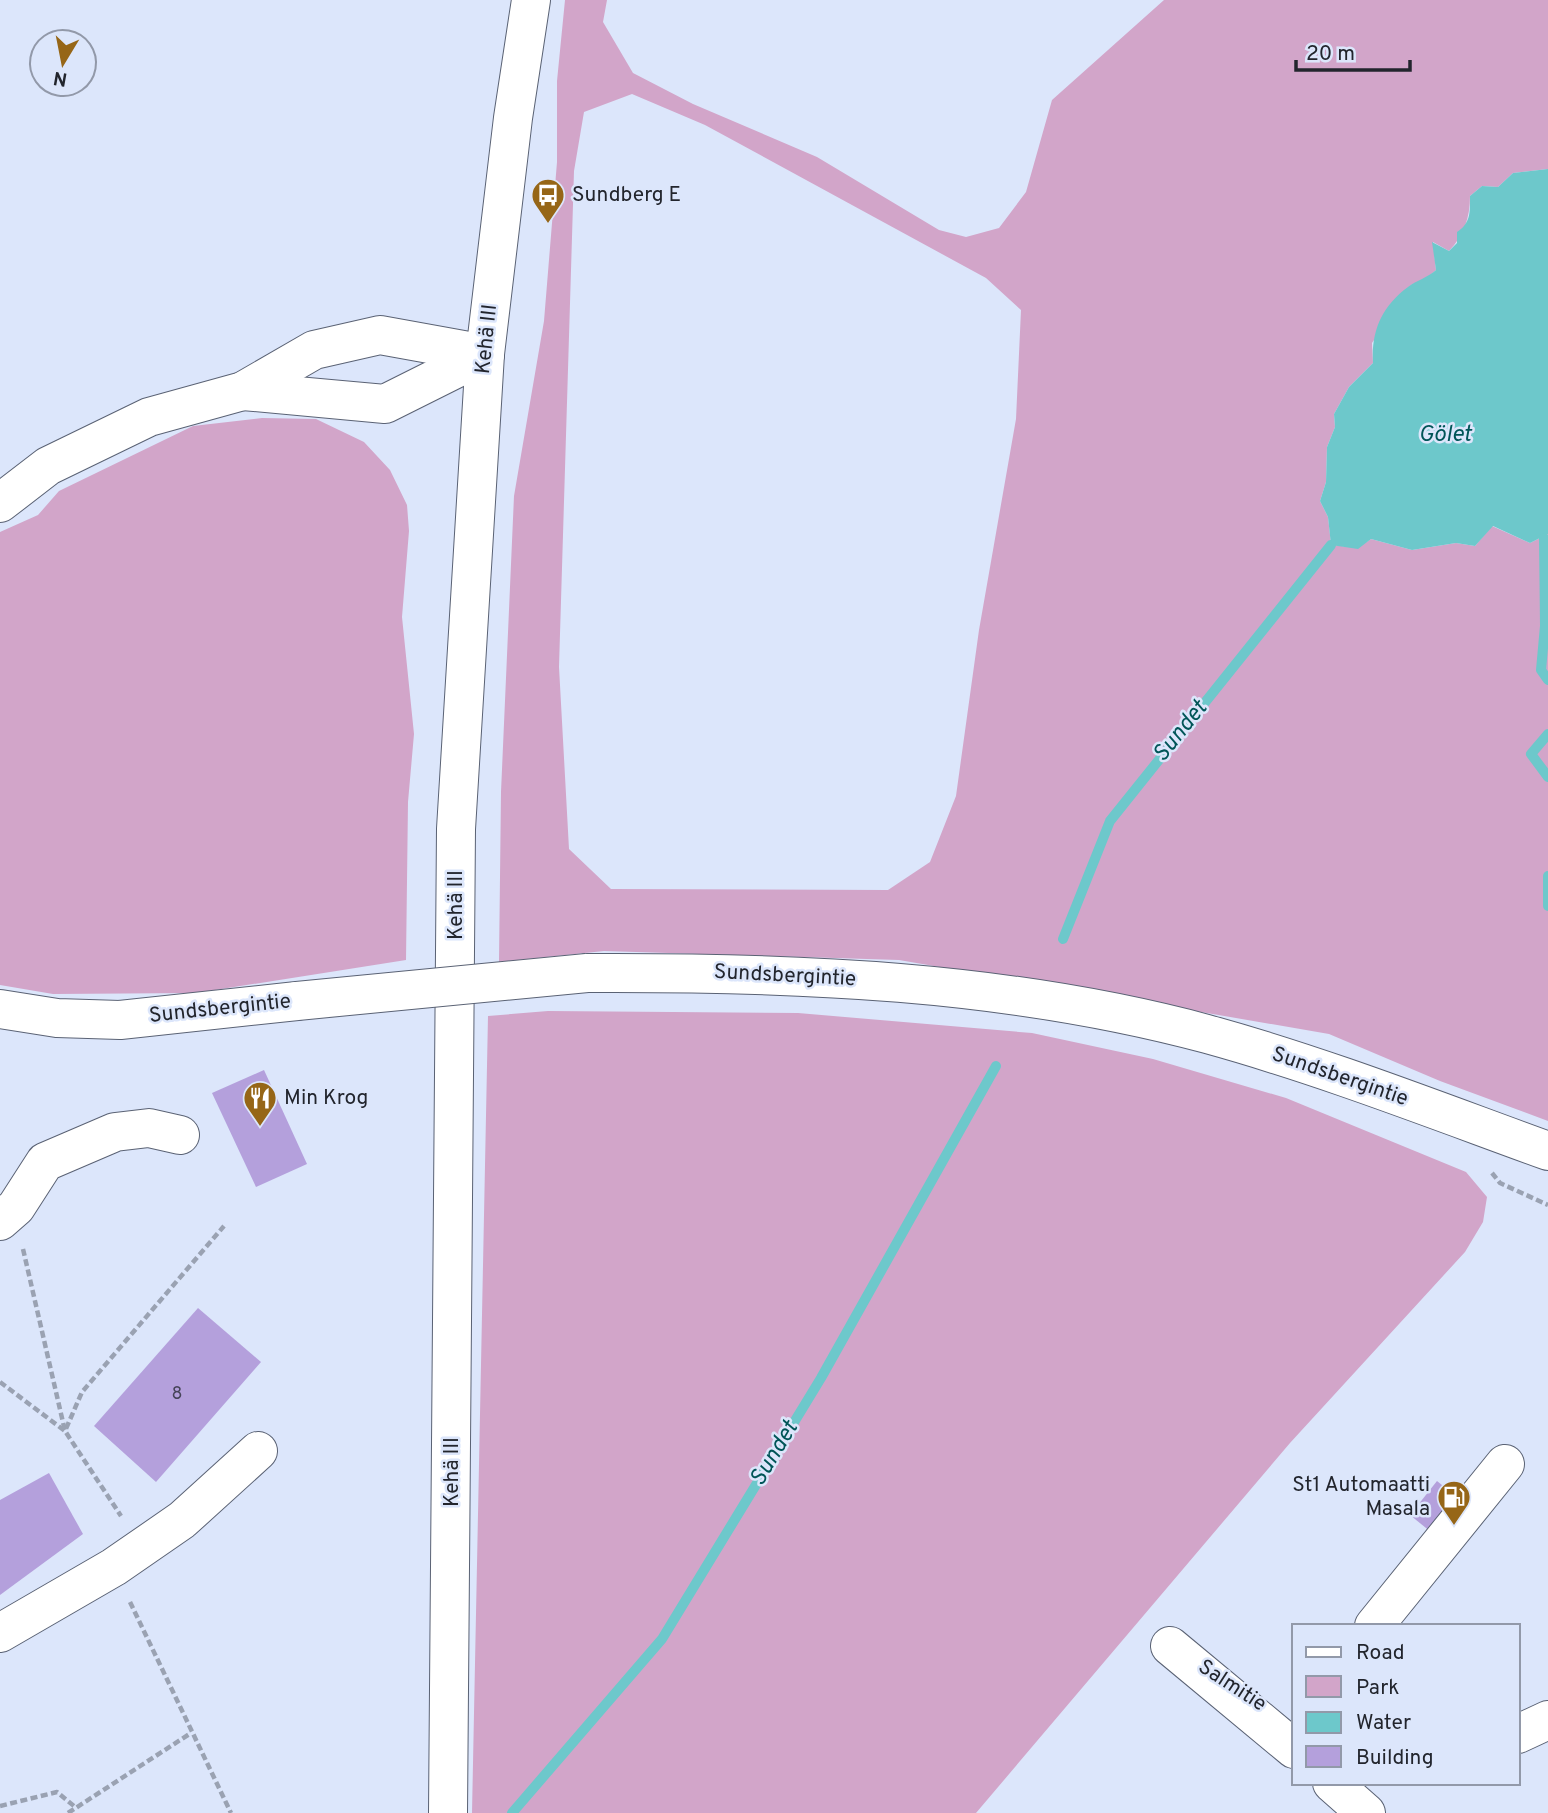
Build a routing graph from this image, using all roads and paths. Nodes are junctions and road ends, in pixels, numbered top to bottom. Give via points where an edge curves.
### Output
1 (531, 0) edge
2 (485, 354) junction
3 (243, 391) junction
4 (0, 503) edge
5 (0, 1009) edge
6 (180, 1135) dead end
7 (1548, 1151) edge
8 (1488, 1166) dead end
9 (1548, 1205) edge
10 (224, 1226) dead end
11 (11, 1234) edge
12 (0, 1382) edge
13 (65, 1431) junction
14 (258, 1451) dead end
15 (1505, 1464) dead end
16 (114, 1567) junction
17 (1376, 1624) edge
18 (0, 1633) edge
19 (1170, 1646) dead end
20 (1548, 1720) edge
21 (1292, 1730) edge
22 (191, 1733) junction
23 (1520, 1733) edge
24 (1334, 1785) edge
25 (0, 1806) edge
26 (74, 1806) junction
27 (68, 1813) edge
28 (231, 1813) edge
29 (448, 1813) edge
30 (1366, 1813) edge

1 - 2 main road, Kehä III
2 - 3 main road via 385,404
2 - 3 main road via 380,335 314,350
2 - 29 main road, Kehä III via 457,829
3 - 4 main road via 149,416 48,466
5 - 7 main road, Sundsbergintie, bridge via 57,1018 120,1020 587,973 743,973 877,981 1052,1000 1206,1034 1316,1067
6 - 11 main road via 149,1128 115,1132 45,1162 16,1207
8 - 9 path via 1500,1184
10 - 13 path via 82,1392
11 - 13 path
12 - 13 path
13 - 16 path via 125,1523 123,1547
14 - 16 main road via 182,1520
15 - 17 main road
16 - 18 main road
16 - 22 path
19 - 21 main road, Salmitie
20 - 23 main road
22 - 26 path
22 - 28 path
24 - 30 main road
25 - 26 path via 57,1793
26 - 27 path

